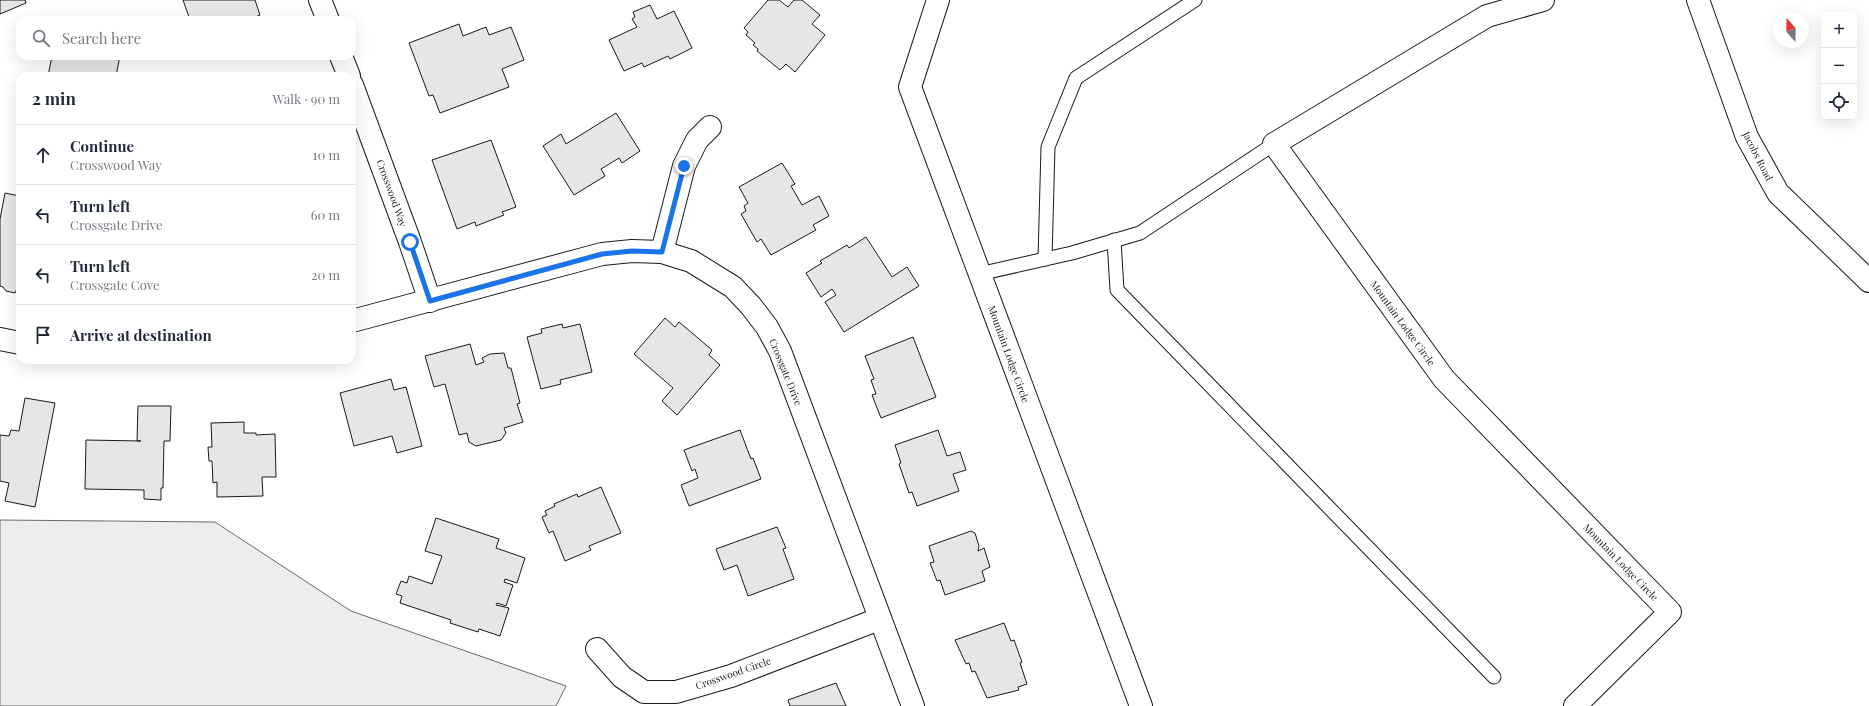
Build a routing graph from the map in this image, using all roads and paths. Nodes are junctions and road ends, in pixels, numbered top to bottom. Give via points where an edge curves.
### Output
1 (320, 0) edge
2 (938, 0) edge
3 (1195, 0) edge
4 (1542, 0) edge
5 (1698, 0) edge
6 (326, 16) edge
7 (342, 60) edge
8 (347, 72) edge
9 (356, 96) edge
10 (710, 127) dead end
11 (1274, 144) junction
12 (1114, 240) junction
13 (662, 252) junction
14 (1045, 259) junction
15 (979, 274) junction
16 (1869, 280) edge
17 (430, 301) junction
18 (356, 320) edge
19 (0, 339) edge
20 (16, 342) edge
21 (879, 619) junction
22 (598, 649) dead end
23 (1494, 677) dead end
24 (913, 706) edge
25 (1141, 706) edge
26 (1575, 706) edge

1 - 6 street
2 - 15 street, Mountain Lodge Circle via 910,88
3 - 14 lane via 1076,78 1048,147
4 - 11 street via 1487,16
5 - 16 street, Jacobs Road via 1747,136 1778,193
7 - 8 street
9 - 17 street, Crosswood Way
10 - 13 street via 697,140 684,166
11 - 12 lane via 1140,233
11 - 26 street, Mountain Lodge Circle via 1444,379 1670,612
12 - 14 lane
12 - 23 lane via 1117,290
13 - 17 street, Crossgate Drive via 602,254
13 - 21 street, Crossgate Drive via 691,261 733,287 767,327 780,351
14 - 15 lane
15 - 25 street, Mountain Lodge Circle
17 - 18 street, Crossgate Drive
19 - 20 street
21 - 22 street, Crosswood Circle via 731,676 676,692 644,692 622,677
21 - 24 street, Crossgate Drive

